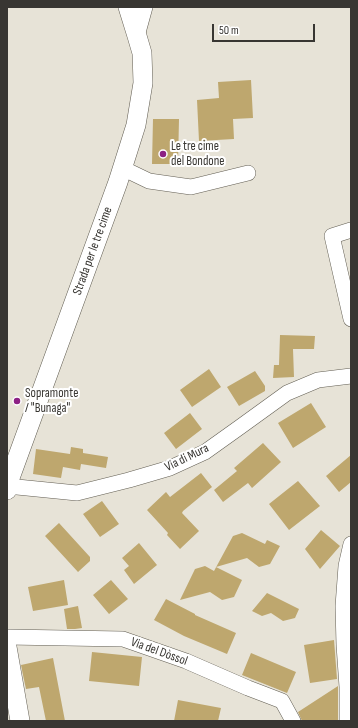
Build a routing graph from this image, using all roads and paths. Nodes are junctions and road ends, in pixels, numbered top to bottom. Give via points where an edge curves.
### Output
1 (128, 7) edge
2 (144, 7) edge
3 (137, 36) junction
4 (122, 168) junction
5 (248, 173) dead end
6 (351, 230) edge
7 (351, 319) edge
8 (351, 376) edge
9 (7, 486) edge
10 (7, 490) edge
11 (351, 544) edge
12 (7, 637) edge
13 (7, 647) edge
14 (20, 721) edge
15 (293, 721) edge
16 (347, 721) edge

1 - 3 main road, Strada per le tre cime
2 - 3 street
3 - 4 main road, Strada per le tre cime via 142,53 143,83 136,125
4 - 5 street via 149,181 191,187
4 - 9 main road, Strada per le tre cime
6 - 7 street via 332,236
8 - 9 street, Via di Mura via 318,380 287,393 204,452 170,468 77,492
9 - 10 main road, Strada per le tre cime
11 - 16 street via 346,566 343,606
12 - 15 street, Via del Dòssol via 123,639 186,661 282,701
13 - 14 main road

